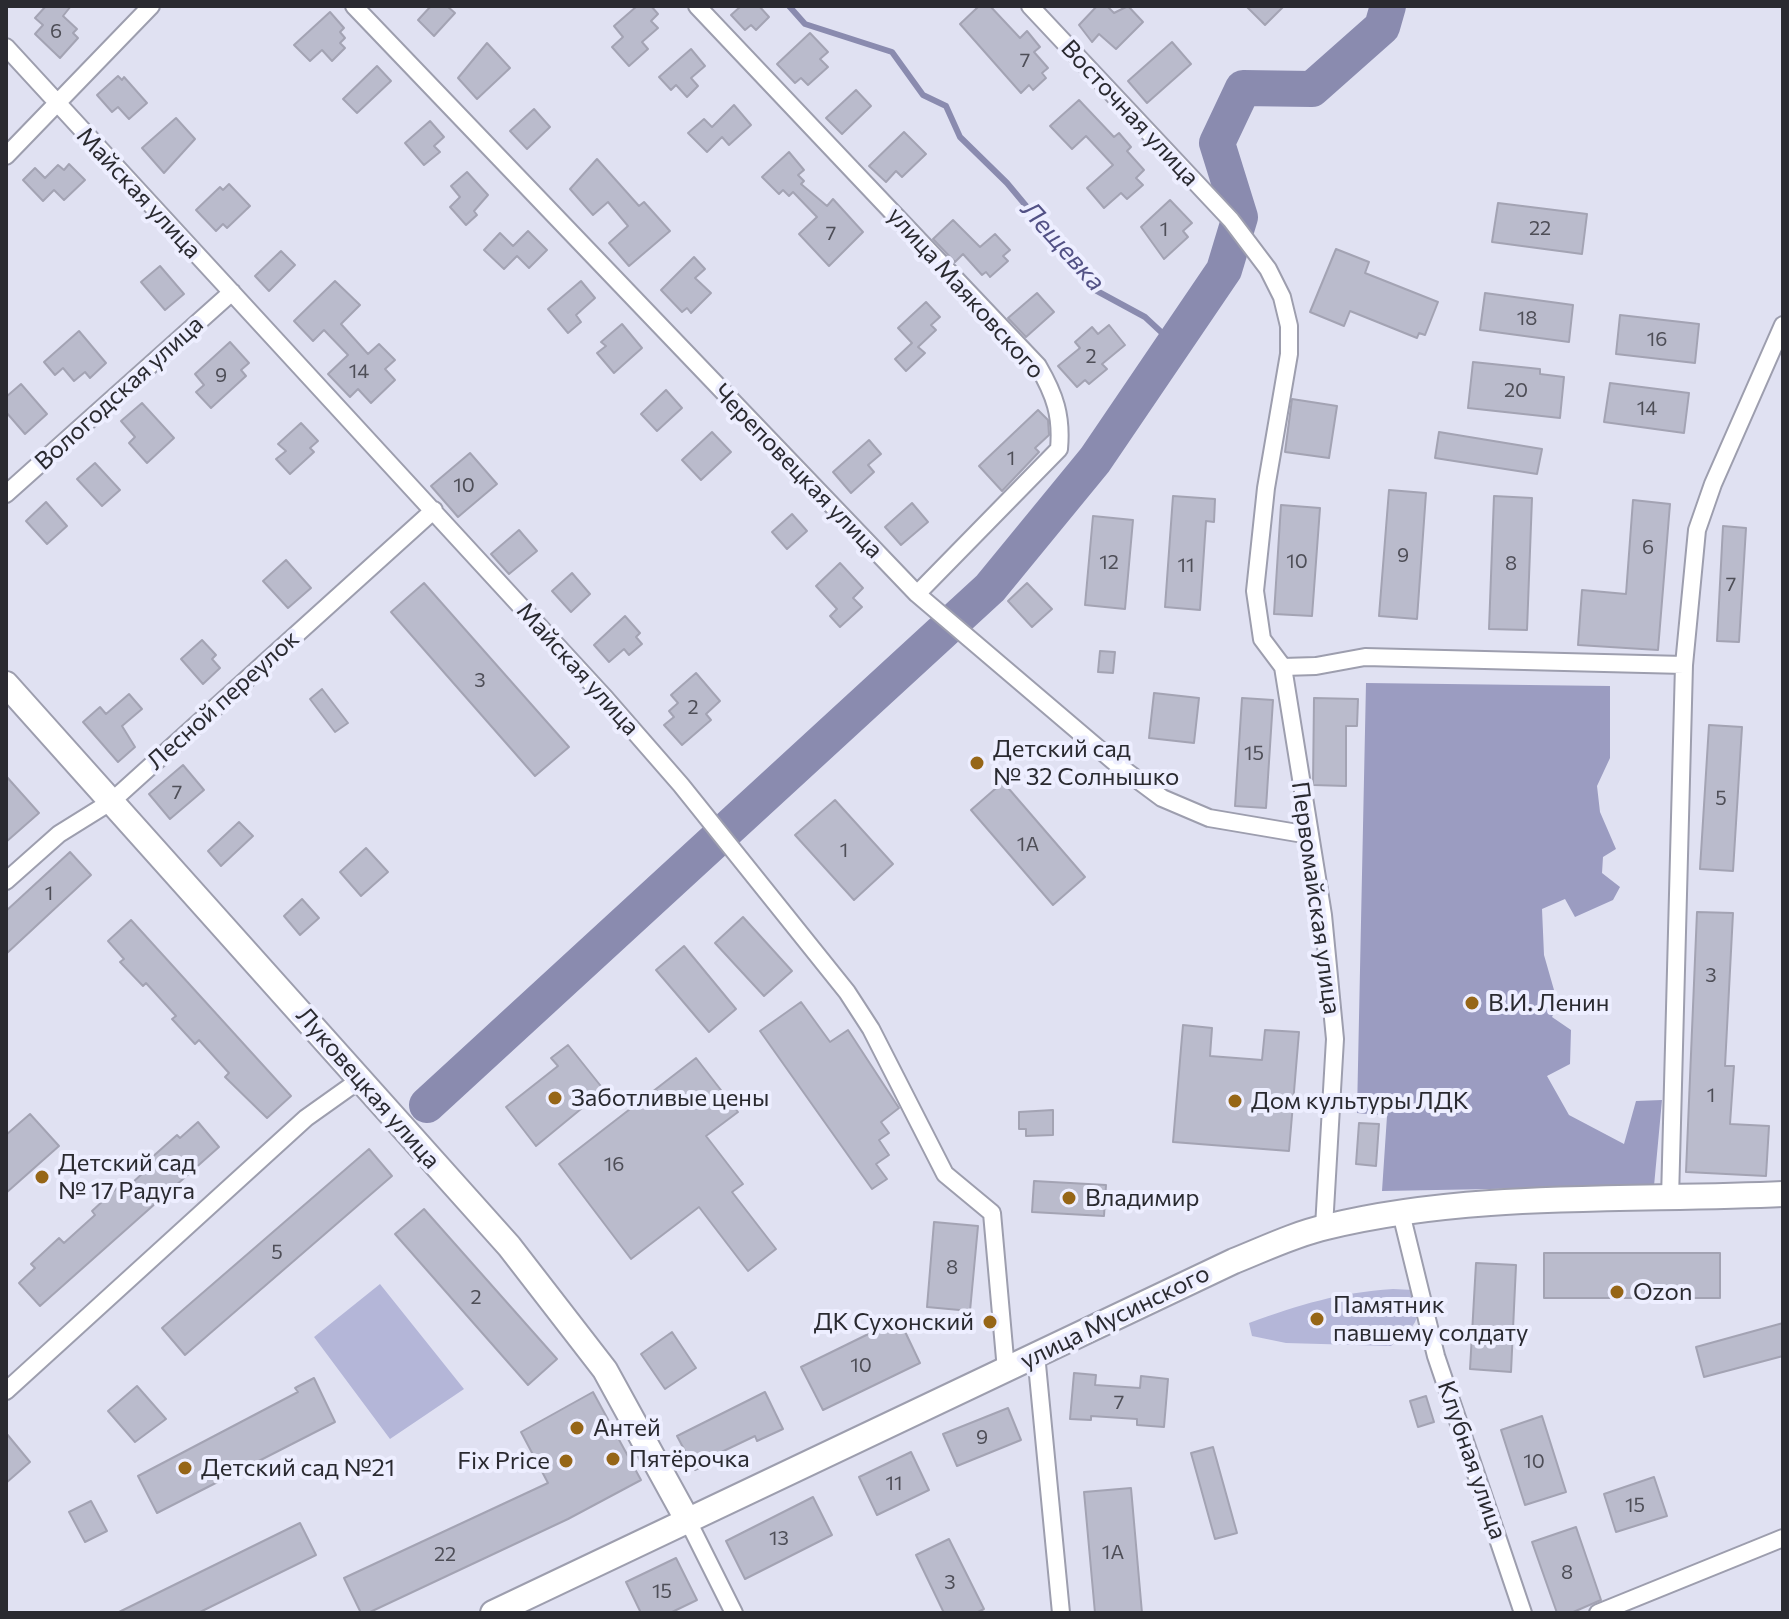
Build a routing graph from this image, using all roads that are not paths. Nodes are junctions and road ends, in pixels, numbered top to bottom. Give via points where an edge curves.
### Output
1 (151, 6) edge
2 (354, 6) edge
3 (697, 6) edge
4 (1030, 6) edge
5 (6, 47) edge
6 (58, 106) junction
7 (6, 156) edge
8 (1250, 244) joint
9 (232, 292) junction
10 (1783, 325) edge
11 (6, 494) edge
12 (434, 510) junction
13 (917, 594) junction
14 (1684, 665) junction
15 (1283, 667) junction
16 (6, 684) edge
17 (112, 801) junction
18 (1309, 835) junction
19 (6, 881) edge
20 (358, 1081) junction
21 (1783, 1194) edge
22 (1670, 1199) junction
23 (1401, 1213) junction
24 (1324, 1227) junction
25 (1036, 1354) junction
26 (1006, 1370) junction
27 (6, 1391) edge
28 (689, 1523) junction
29 (1783, 1538) edge
30 (493, 1613) edge
31 (734, 1613) edge
32 (1061, 1613) edge
33 (1523, 1613) edge
34 (1598, 1613) edge

1 - 6 street
2 - 13 street, Череповецкая улица
3 - 13 street, улица Маяковского via 1038,366 1054,393 1062,423 1059,449
4 - 8 street, Восточная улица
5 - 6 street, Майская улица
6 - 7 street
6 - 9 street, Майская улица
8 - 15 street, Первомайская улица via 1282,297 1289,326 1255,591 1262,639
9 - 11 street, Вологодская улица
9 - 12 street, Майская улица
10 - 14 street via 1697,530
12 - 17 street, Лесной переулок
12 - 26 street, Майская улица via 703,812 847,992 945,1174 992,1213
13 - 18 street, Череповецкая улица via 1162,798 1209,818
14 - 15 street via 1365,657
14 - 22 street
15 - 18 street, Первомайская улица
16 - 17 street, Луковецкая улица
17 - 19 street, Лесной переулок via 59,834
17 - 20 street, Луковецкая улица
18 - 24 street, Первомайская улица via 1335,1039
20 - 27 street via 306,1118
20 - 28 street, Луковецкая улица via 509,1246 605,1370
21 - 22 street, улица Мусинского
22 - 23 street, улица Мусинского via 1531,1202
23 - 24 street, улица Мусинского
23 - 33 street, Клубная улица via 1436,1356
24 - 25 street, улица Мусинского via 1234,1261
25 - 26 street, улица Мусинского
25 - 32 street
26 - 28 street, улица Мусинского
28 - 30 street, улица Мусинского
28 - 31 street
29 - 34 street

